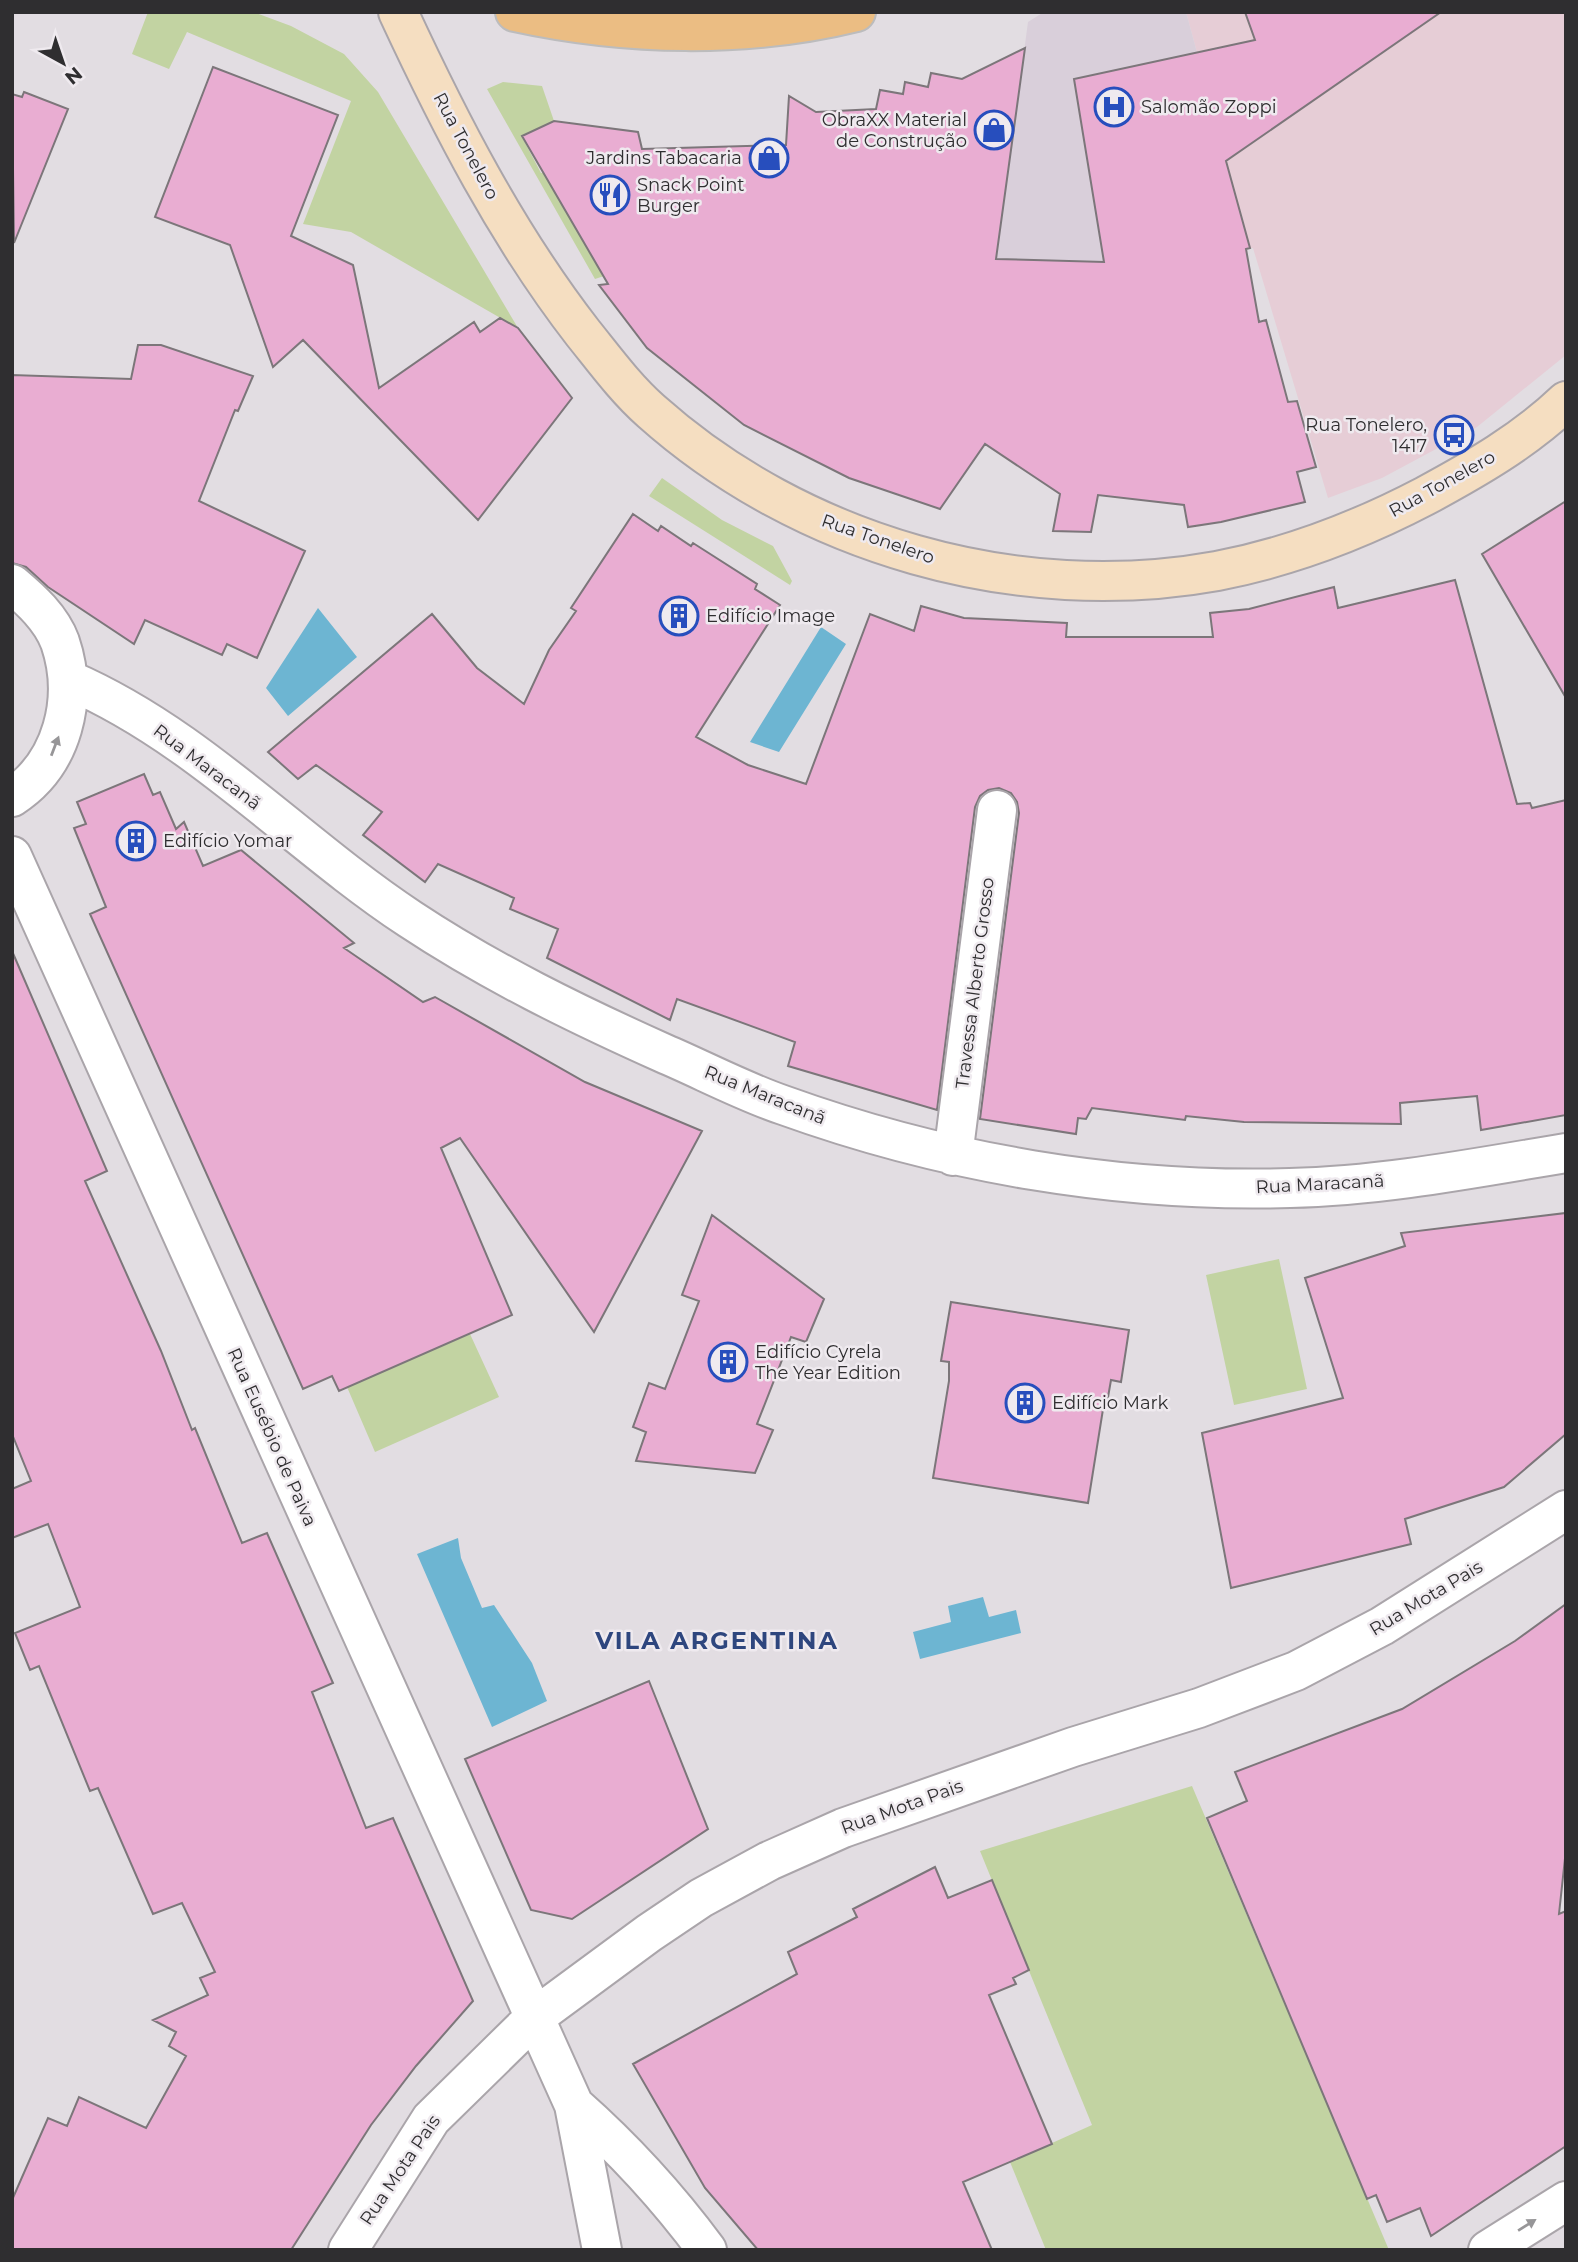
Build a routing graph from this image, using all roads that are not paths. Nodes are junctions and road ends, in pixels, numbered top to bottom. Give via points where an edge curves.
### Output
1 (398, 12) edge
2 (515, 12) edge
3 (856, 12) edge
4 (1566, 401) edge
5 (12, 584) edge
6 (69, 680) junction
7 (12, 797) edge
8 (997, 810) dead end
9 (12, 856) edge
10 (1566, 1153) edge
11 (953, 1156) junction
12 (1564, 1510) edge
13 (535, 2017) junction
14 (574, 2105) junction
15 (1566, 2201) edge
16 (348, 2250) edge
17 (602, 2250) edge
18 (707, 2250) edge
19 (1488, 2250) edge

1 - 4 street, Rua Tonelero via 461,141 546,284 647,408 740,480 805,513 895,548 1026,578 1123,580 1216,571 1314,545 1391,514 1479,467
2 - 3 main road via 634,27 714,31
5 - 6 street via 39,606 59,640
7 -> 6 street via 26,788 51,757 66,719
6 - 11 street, Rua Maracanã via 131,711 408,918 502,977 779,1104
8 - 11 street, Travessa Alberto Grosso
9 - 13 street, Rua Eusébio de Paiva
10 - 11 street, Rua Maracanã via 1393,1180 1289,1188 1159,1184 1026,1171
12 - 13 street, Rua Mota Pais via 1382,1626 1296,1671 1199,1708 929,1795 769,1861 701,1898
13 - 14 street, Rua Eusébio de Paiva
13 - 16 street, Rua Mota Pais via 431,2119
14 - 17 street
14 - 18 street via 623,2148 668,2197
19 -> 15 street

